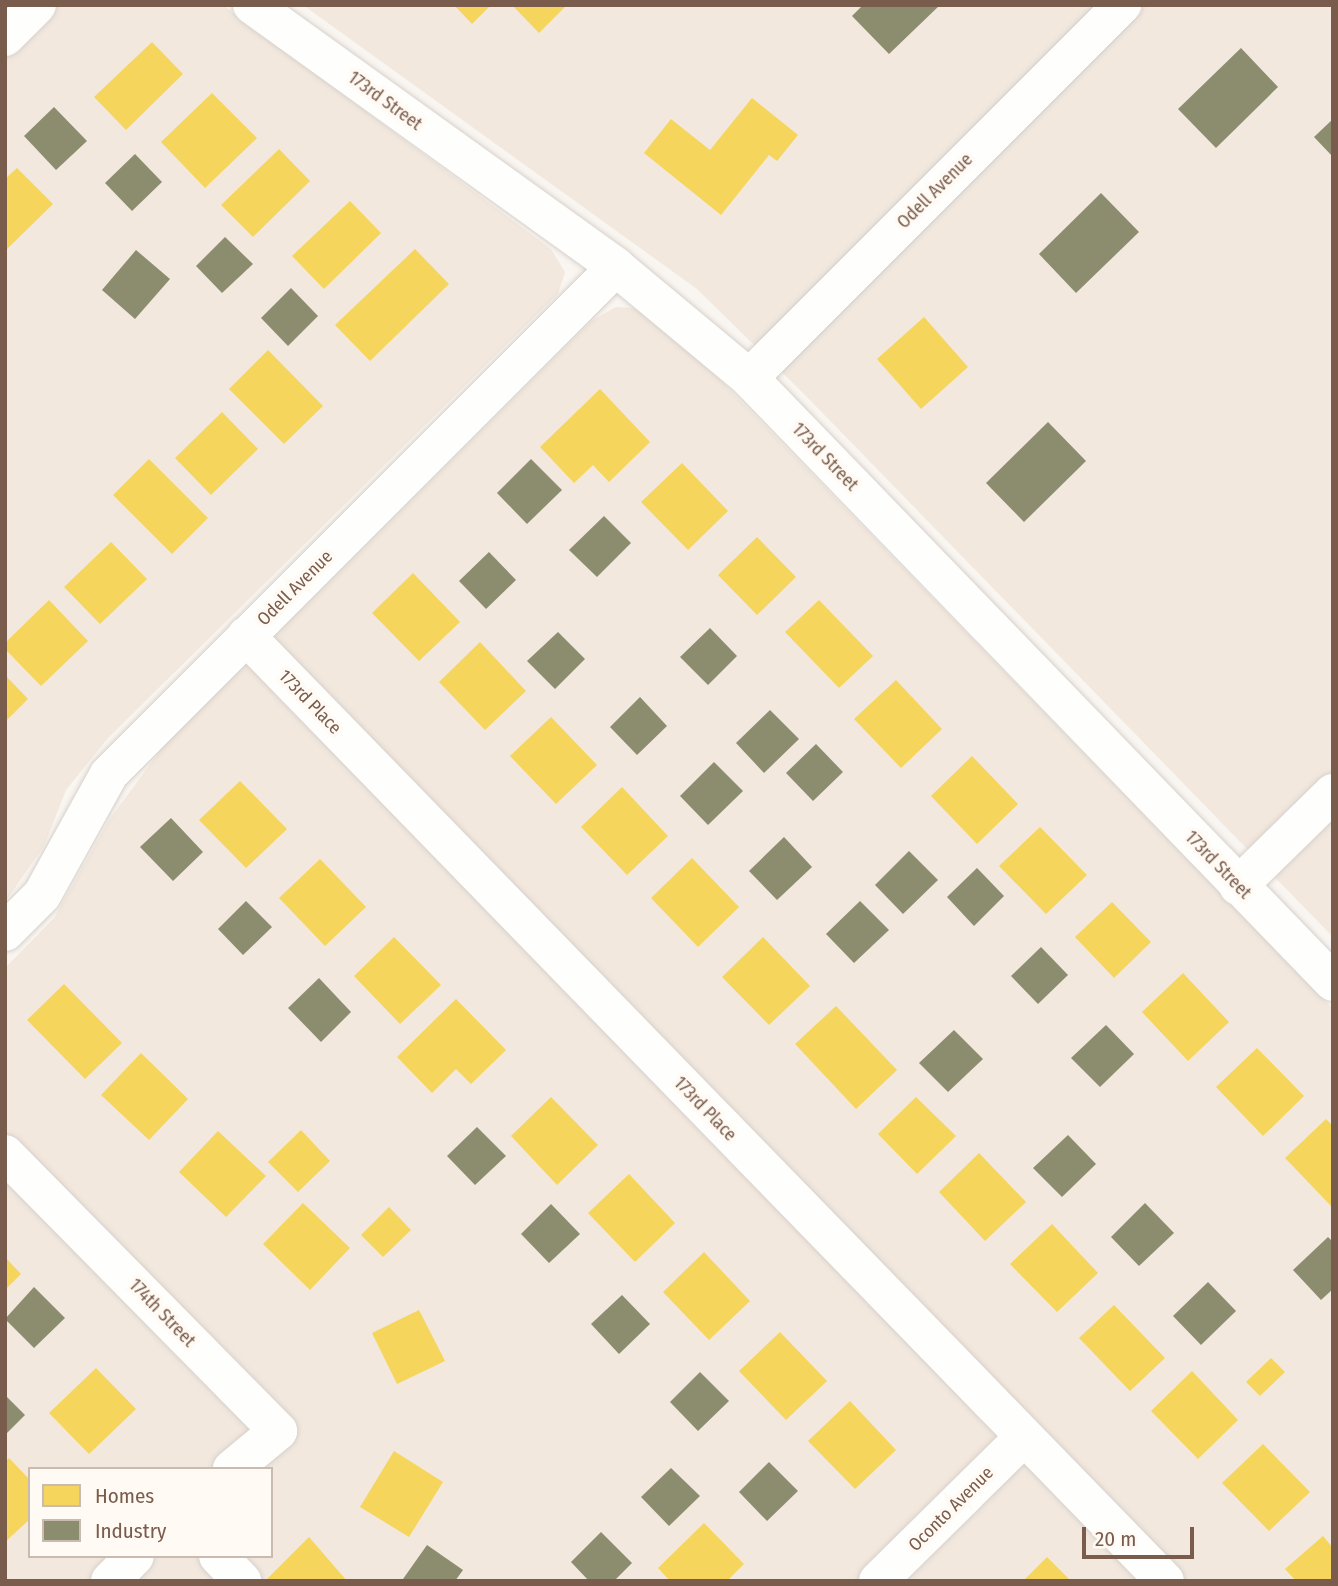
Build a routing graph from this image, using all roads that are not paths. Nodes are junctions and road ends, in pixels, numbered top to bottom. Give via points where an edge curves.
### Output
1 (37, 5) edge
2 (252, 5) edge
3 (1122, 5) edge
4 (5, 37) edge
5 (615, 267) junction
6 (749, 378) junction
7 (246, 636) junction
8 (1333, 793) edge
9 (1238, 886) junction
10 (5, 932) edge
11 (1333, 982) edge
12 (5, 1154) edge
13 (1024, 1437) junction
14 (234, 1467) edge
15 (133, 1558) edge
16 (220, 1558) edge
17 (110, 1581) edge
18 (242, 1581) edge
19 (878, 1581) edge
20 (1165, 1581) edge

1 - 4 street
2 - 5 street, 173rd Street
3 - 6 street, Odell Avenue
5 - 6 street, 173rd Street
5 - 7 street, Odell Avenue
6 - 9 street, 173rd Street
7 - 10 street, Odell Avenue via 109,774 42,895
7 - 13 street, 173rd Place
8 - 9 street
9 - 11 street, 173rd Street
12 - 14 street, 174th Street via 278,1431
13 - 19 street, Oconto Avenue
13 - 20 street, 173rd Place
15 - 17 street
16 - 18 street

